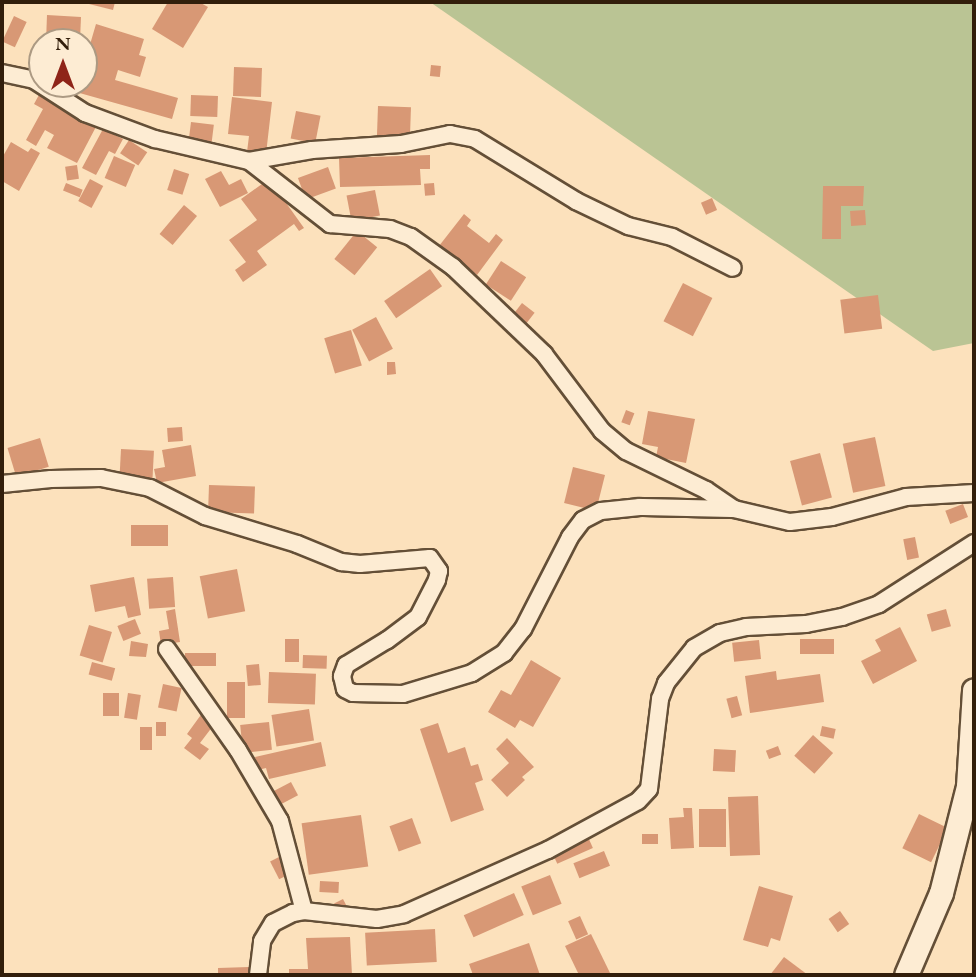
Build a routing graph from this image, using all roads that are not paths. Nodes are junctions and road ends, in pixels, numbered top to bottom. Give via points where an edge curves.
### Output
1 (2, 74) edge
2 (249, 161) junction
3 (733, 268) dead end
4 (2, 484) edge
5 (974, 493) edge
6 (734, 509) junction
7 (974, 543) edge
8 (167, 649) dead end
9 (974, 690) edge
10 (304, 911) junction
11 (258, 975) edge
12 (906, 975) edge

1 - 2 street via 34,80 85,113 155,139
2 - 3 street via 450,134 475,139 576,201 628,226 672,237
2 - 6 street via 321,219 346,228 401,231 453,267 544,354 602,431 626,451
4 - 6 street via 101,478 150,488 205,516 341,562 430,558 439,571 418,617 346,665 345,689 353,693 403,694 472,673 504,653 523,629 570,537 583,520 601,511
5 - 6 street via 906,497 832,517 790,522
7 - 10 street via 879,604 806,624 720,633 694,648 666,683 660,699 649,789 638,801 548,850 404,914 377,919
8 - 10 street via 238,750 280,821
9 - 12 street via 968,786 941,893
10 - 11 street via 273,923 262,941

